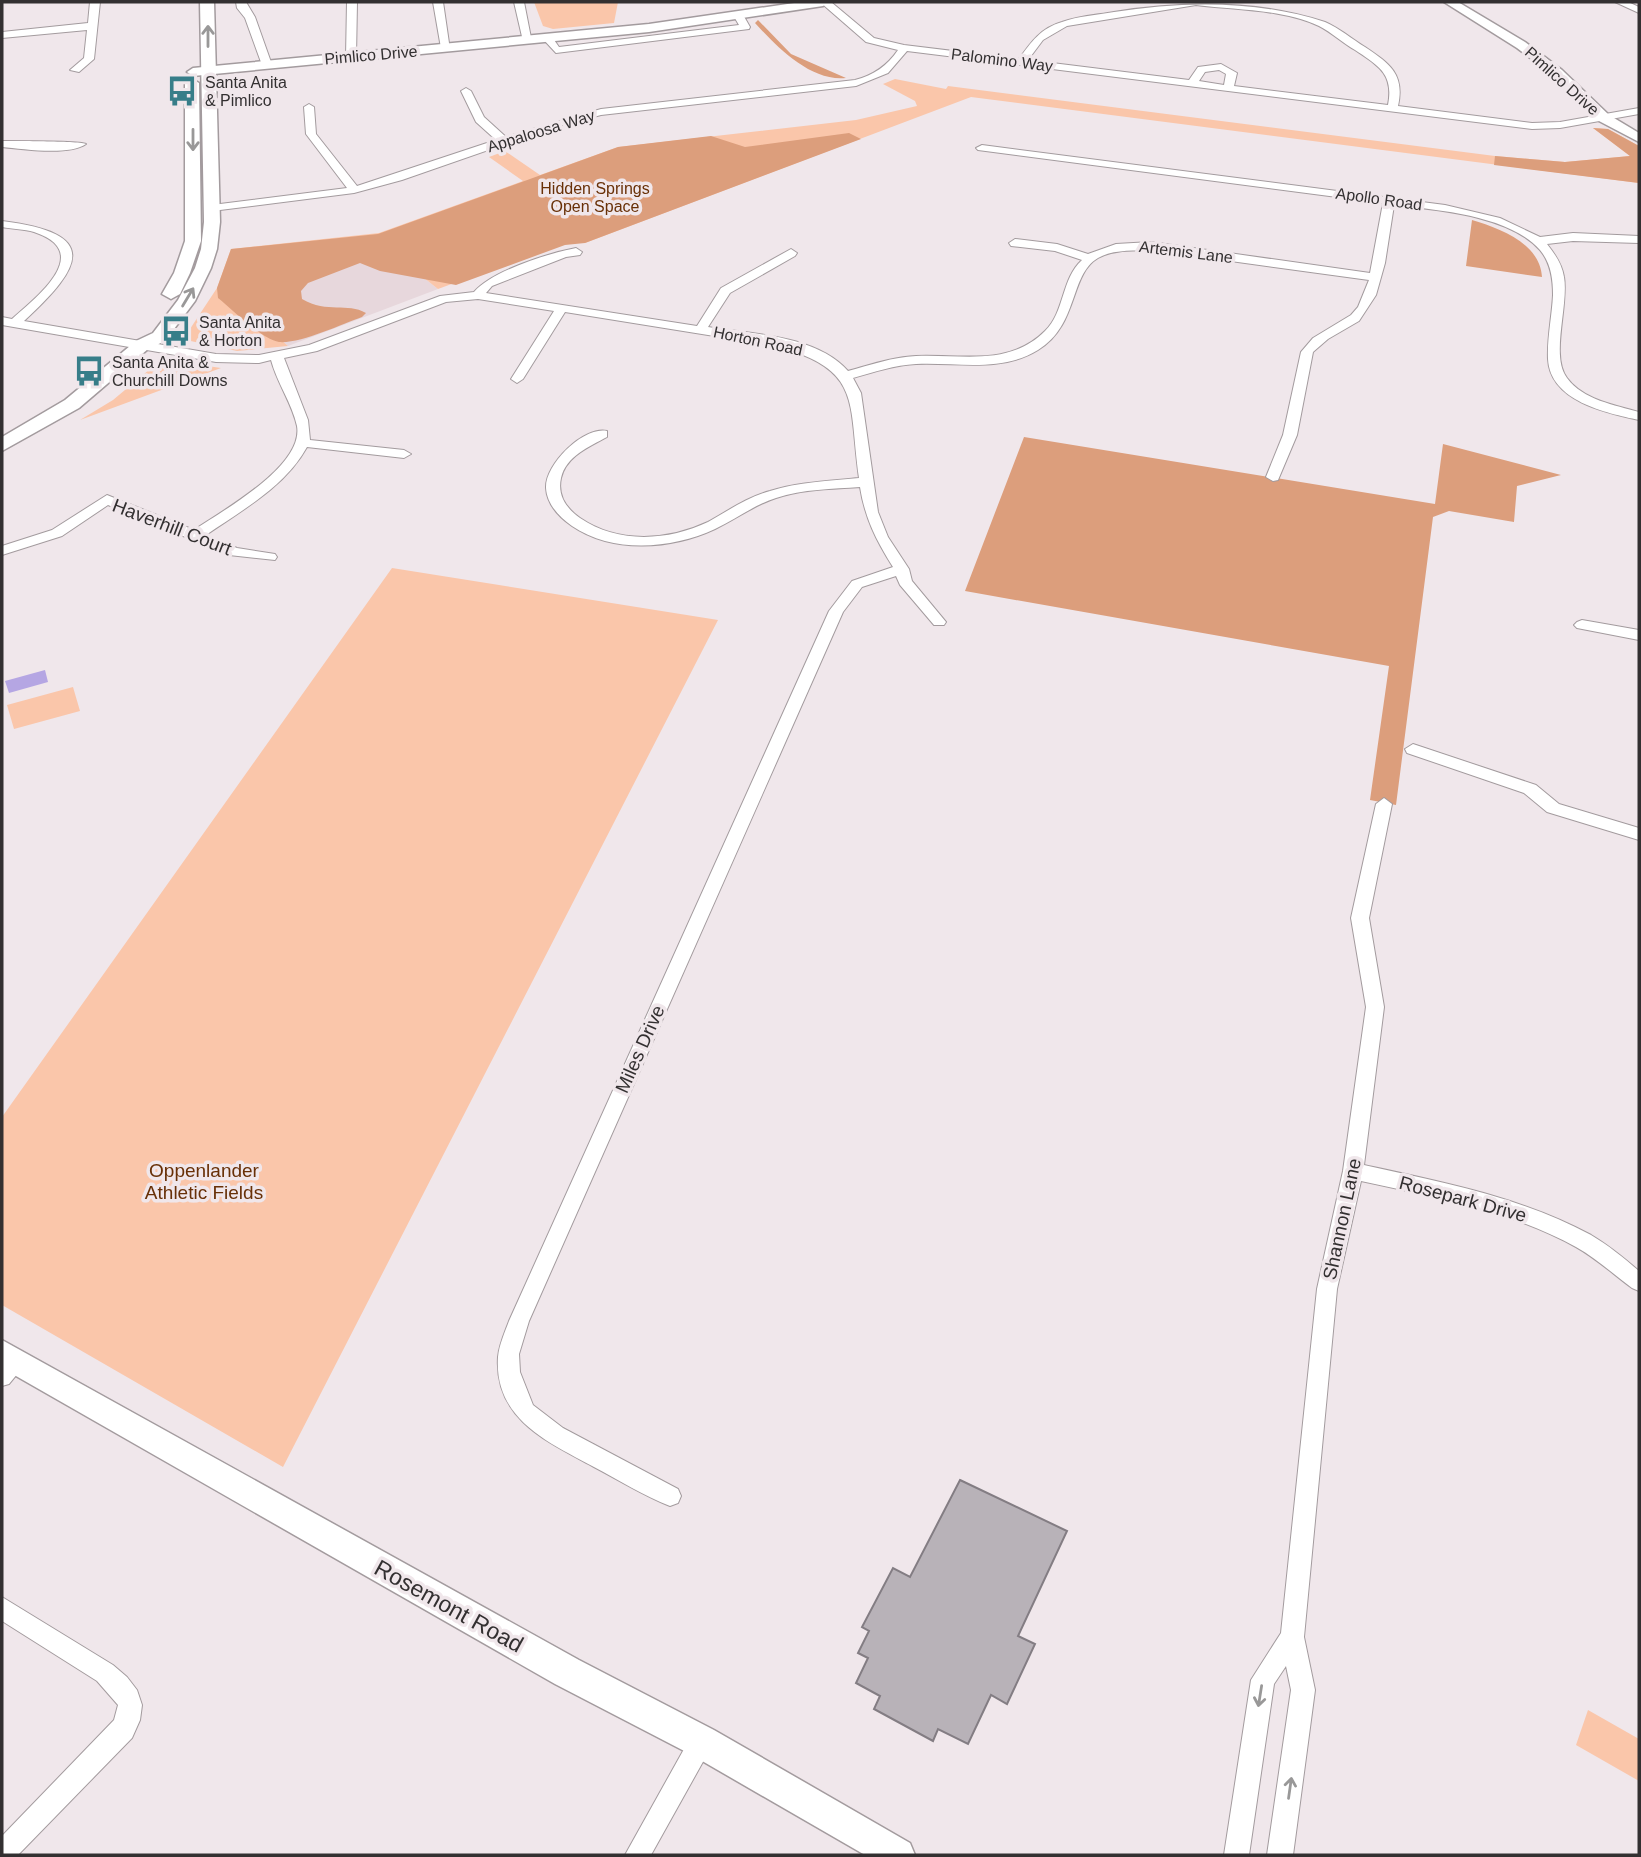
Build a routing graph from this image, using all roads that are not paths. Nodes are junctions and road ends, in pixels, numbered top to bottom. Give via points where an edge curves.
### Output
1 (94, 2) edge
2 (207, 2) edge
3 (241, 2) edge
4 (352, 2) edge
5 (438, 2) edge
6 (519, 2) edge
7 (824, 2) edge
8 (1450, 2) edge
9 (1620, 2) edge
10 (1639, 10) edge
11 (92, 26) junction
12 (2, 34) edge
13 (528, 41) junction
14 (446, 48) junction
15 (904, 48) junction
16 (192, 55) dead end
17 (351, 57) junction
18 (1022, 62) junction
19 (267, 65) junction
20 (75, 71) dead end
21 (202, 71) junction
22 (1193, 83) junction
23 (1228, 88) junction
24 (466, 91) dead end
25 (309, 107) dead end
26 (1392, 108) junction
27 (1639, 110) edge
28 (1604, 118) junction
29 (1639, 138) edge
30 (504, 141) junction
31 (2, 144) edge
32 (80, 144) dead end
33 (982, 148) dead end
34 (354, 190) junction
35 (1389, 201) junction
36 (212, 208) junction
37 (2, 224) edge
38 (1639, 239) edge
39 (1538, 242) junction
40 (1015, 243) dead end
41 (576, 252) dead end
42 (791, 253) dead end
43 (1088, 258) junction
44 (1374, 277) junction
45 (478, 295) junction
46 (562, 307) junction
47 (8, 322) edge
48 (701, 328) junction
49 (142, 345) junction
50 (277, 357) junction
51 (845, 376) junction
52 (517, 379) dead end
53 (1639, 415) edge
54 (602, 433) dead end
55 (303, 443) junction
56 (2, 445) edge
57 (404, 454) dead end
58 (1273, 477) dead end
59 (866, 482) junction
60 (195, 536) junction
61 (2, 551) edge
62 (270, 557) dead end
63 (902, 569) junction
64 (939, 622) dead end
65 (1582, 625) dead end
66 (1639, 635) edge
67 (1413, 749) dead end
68 (1384, 804) dead end
69 (1639, 835) edge
70 (1353, 1171) junction
71 (1639, 1282) edge
72 (7, 1364) edge
73 (670, 1496) dead end
74 (2, 1608) edge
75 (1292, 1637) junction
76 (702, 1742) junction
77 (2, 1854) edge
78 (638, 1855) edge
79 (898, 1855) edge
80 (1236, 1855) edge
81 (1280, 1855) edge

1 - 11 street
21 -> 2 main road
3 - 19 street
4 - 17 street
5 - 14 street
6 - 13 street
7 - 13 street, Pimlico Drive
7 - 15 street, Palomino Way via 870,40
8 - 28 street, Pimlico Drive via 1530,51
9 - 10 street
11 - 12 street
11 - 20 street via 89,59
13 - 14 street, Pimlico Drive
14 - 17 street, Pimlico Drive
15 - 18 street, Palomino Way
15 - 30 street, Appaloosa Way via 891,68 862,81 601,112
16 - 21 main road
17 - 19 street, Pimlico Drive
18 - 22 street, Palomino Way
18 - 26 street via 1039,38 1064,24 1196,2 1281,12 1322,24 1380,62 1394,82
19 - 21 street, Pimlico Drive
21 - 36 main road
21 -> 49 main road via 191,248 178,282 142,334
22 - 23 street, Palomino Way
22 - 23 street via 1202,69 1221,67 1232,73
23 - 26 street, Palomino Way
24 - 30 street via 474,114
25 - 34 street via 311,134
26 - 28 street, Palomino Way via 1532,126
27 - 28 street, Palomino Way
28 - 29 street, Pimlico Drive
30 - 34 street, Appaloosa Way
31 - 32 street
33 - 35 street, Apollo Road
34 - 36 street, Appaloosa Way
35 - 39 street, Apollo Road via 1483,216
35 - 44 street
49 -> 36 main road via 159,337 194,287 209,249
37 - 47 street via 49,234 65,246 68,256 59,281
38 - 39 street via 1573,237
39 - 53 street, Apollo Road via 1553,259 1558,274 1554,362 1560,379 1588,400
40 - 43 street via 1057,248
41 - 45 street, Horton Road via 488,283
42 - 48 street via 726,289
43 - 44 street, Artemis Lane via 1115,247 1151,246
43 - 51 street via 1080,267 1056,328 1034,347 999,359 898,362
44 - 58 street via 1371,293 1356,317 1325,334 1307,352 1290,435
45 - 46 street, Horton Road
45 - 50 street, Horton Road via 444,299
46 - 48 street, Horton Road
46 - 52 street
47 - 49 street, Horton Road
48 - 51 street, Horton Road via 795,346 824,358
49 - 50 street, Horton Road via 216,358
49 - 56 main road via 72,404
50 - 55 street via 304,431
51 - 59 street via 854,393
54 - 59 street via 562,461 555,473 553,494 570,518 618,538 653,540 686,535 774,494
55 - 57 street
55 - 60 street via 284,470
59 - 63 street via 870,510 881,537
60 - 61 street, Haverhill Court via 107,499 57,533
60 - 62 street, Haverhill Court via 234,552
63 - 64 street via 905,582
63 - 73 street, Miles Drive via 857,584 836,611 509,1354 511,1380 525,1412 555,1435
65 - 66 street
67 - 69 street via 1530,789 1553,808
68 - 70 street, Shannon Lane via 1360,918 1375,1007
70 - 71 street, Rosepark Drive via 1540,1220 1584,1242
70 - 75 street, Shannon Lane via 1327,1289
72 - 76 main road, Rosemont Road
74 - 77 street via 105,1673 132,1701 123,1729
75 -> 80 street, Shannon Lane via 1263,1680
81 -> 75 street, Shannon Lane via 1303,1690
76 - 78 street
76 - 79 main road, Rosemont Road

